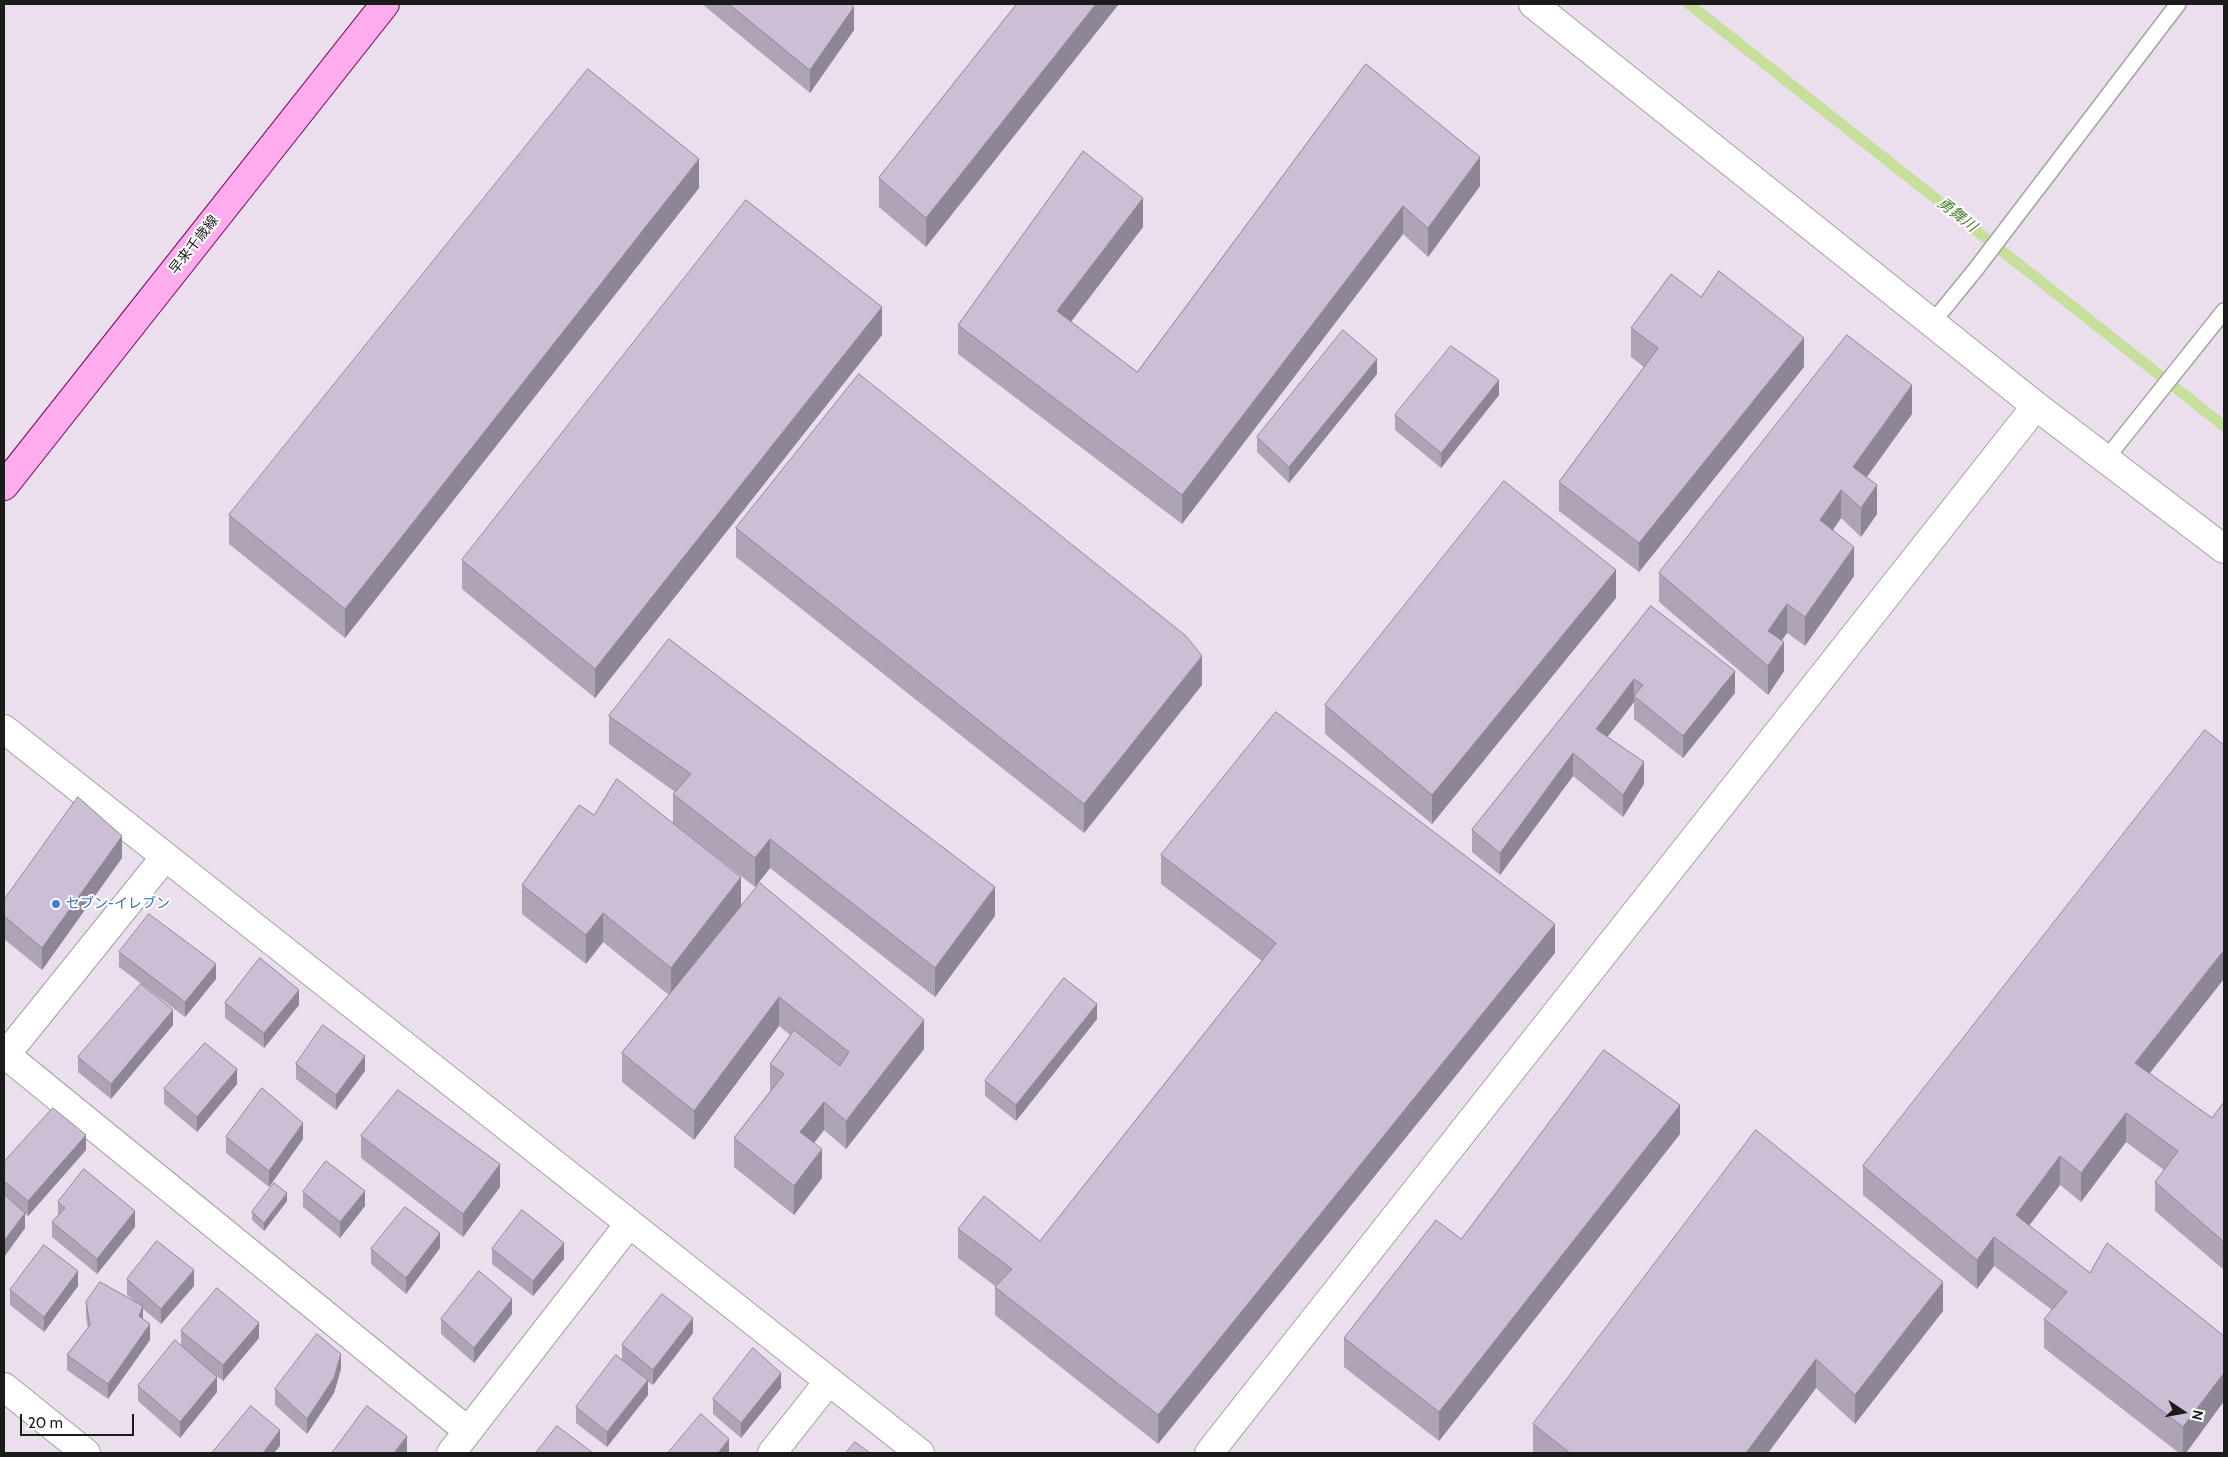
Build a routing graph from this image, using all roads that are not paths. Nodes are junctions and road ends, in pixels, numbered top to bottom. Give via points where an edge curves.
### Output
1 (385, 4) edge
2 (1533, 4) edge
3 (2178, 4) edge
4 (2224, 311) edge
5 (1932, 323) junction
6 (2036, 406) junction
7 (2105, 460) junction
8 (4, 486) edge
9 (2224, 549) edge
10 (4, 729) edge
11 (166, 857) junction
12 (5, 1056) edge
13 (629, 1224) junction
14 (829, 1381) junction
15 (4, 1387) edge
16 (468, 1431) junction
17 (86, 1453) edge
18 (451, 1453) edge
19 (772, 1453) edge
20 (920, 1453) edge
21 (1209, 1453) edge

1 - 8 main road, 早来千歳線
2 - 5 street
3 - 5 lane
4 - 7 lane
5 - 6 street
6 - 7 street
6 - 21 street
7 - 9 street
10 - 11 street
11 - 12 street
11 - 13 street
12 - 16 street
13 - 14 street
13 - 16 street
14 - 19 street
14 - 20 street
15 - 17 street
16 - 18 street

